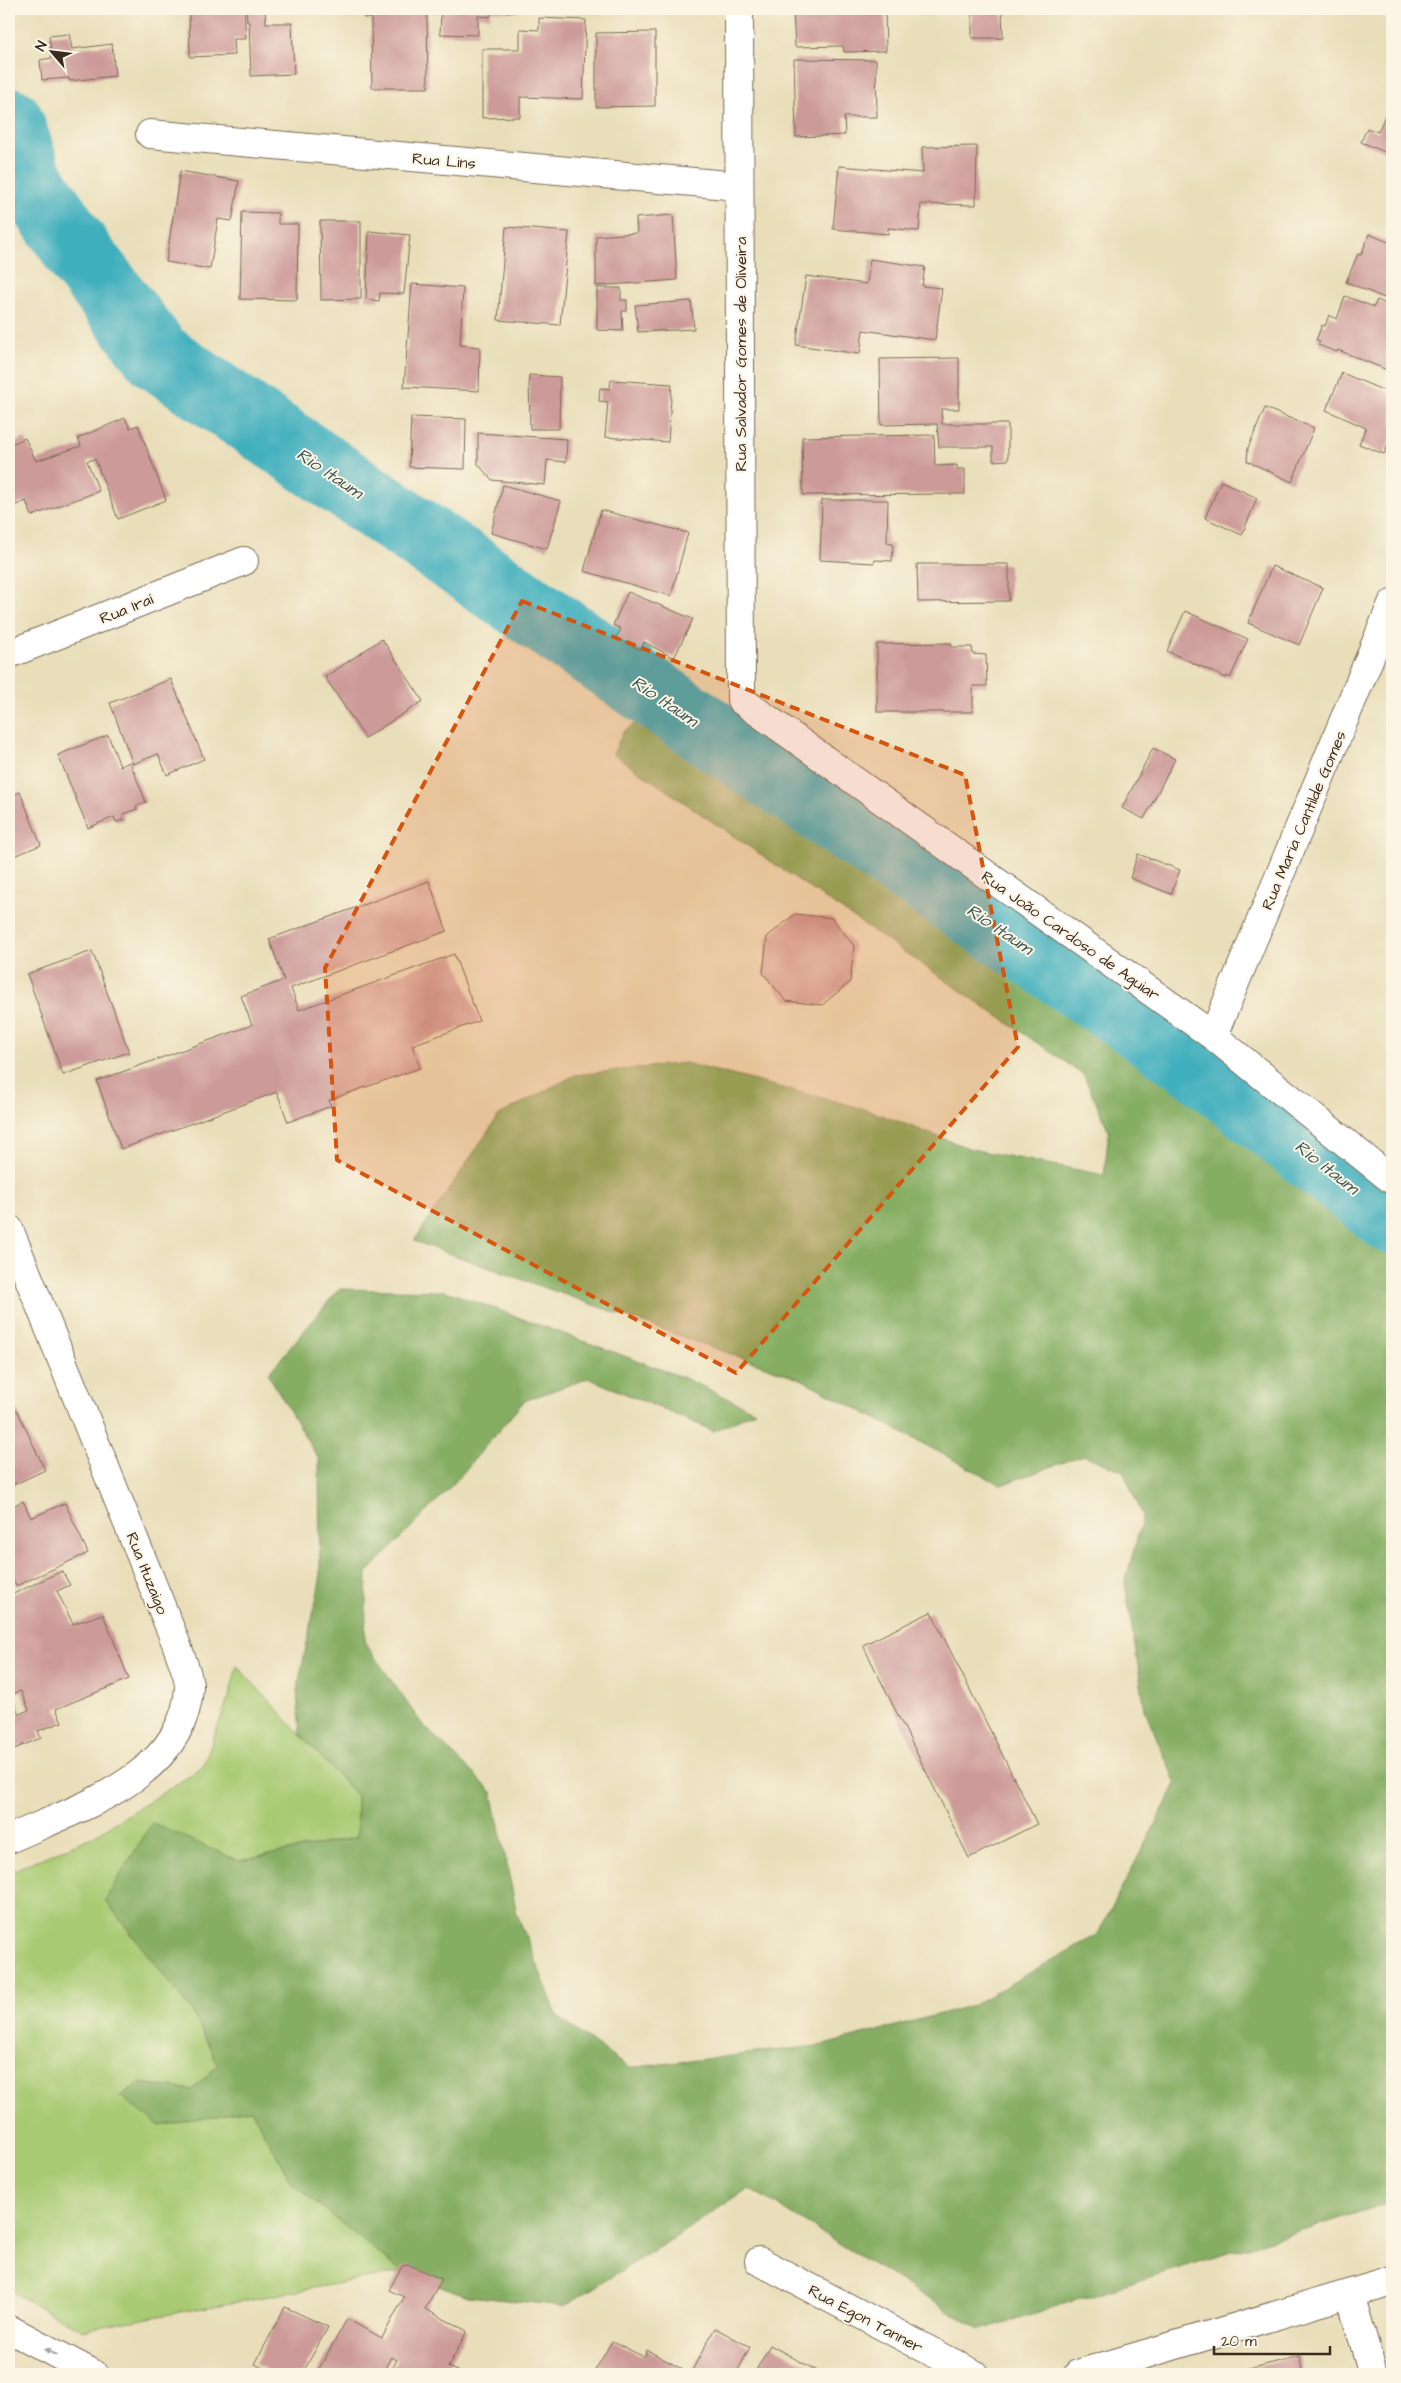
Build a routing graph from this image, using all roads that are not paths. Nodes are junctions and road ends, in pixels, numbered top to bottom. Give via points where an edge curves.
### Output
1 (739, 9) edge
2 (150, 134) dead end
3 (739, 186) junction
4 (244, 561) dead end
5 (1392, 604) edge
6 (9, 654) edge
7 (741, 700) joint
8 (1213, 1036) junction
9 (1392, 1180) edge
10 (9, 1229) edge
11 (14, 1256) edge
12 (9, 1839) edge
13 (759, 2261) dead end
14 (1392, 2281) edge
15 (1350, 2294) junction
16 (9, 2329) edge
17 (94, 2374) edge
18 (974, 2374) edge
19 (1078, 2374) edge
20 (1373, 2374) edge

1 - 3 street, Rua Salvador Gomes de Oliveira
2 - 3 street, Rua Lins
3 - 7 street, Rua Salvador Gomes de Oliveira
4 - 6 street, Rua Iraí
5 - 8 street, Rua Maria Cantilde Gomes
7 - 8 street, Rua João Cardoso de Aguiar
8 - 9 street, Rua João Cardoso de Aguiar
10 - 11 street, Rua Ituzaigo
11 - 12 street, Rua Ituzaigo via 176,1643 189,1685 184,1716 172,1742 154,1763 103,1796
13 - 18 street, Rua Egon Tanner
14 - 15 street
15 - 19 street
15 - 20 street
17 -> 16 street

